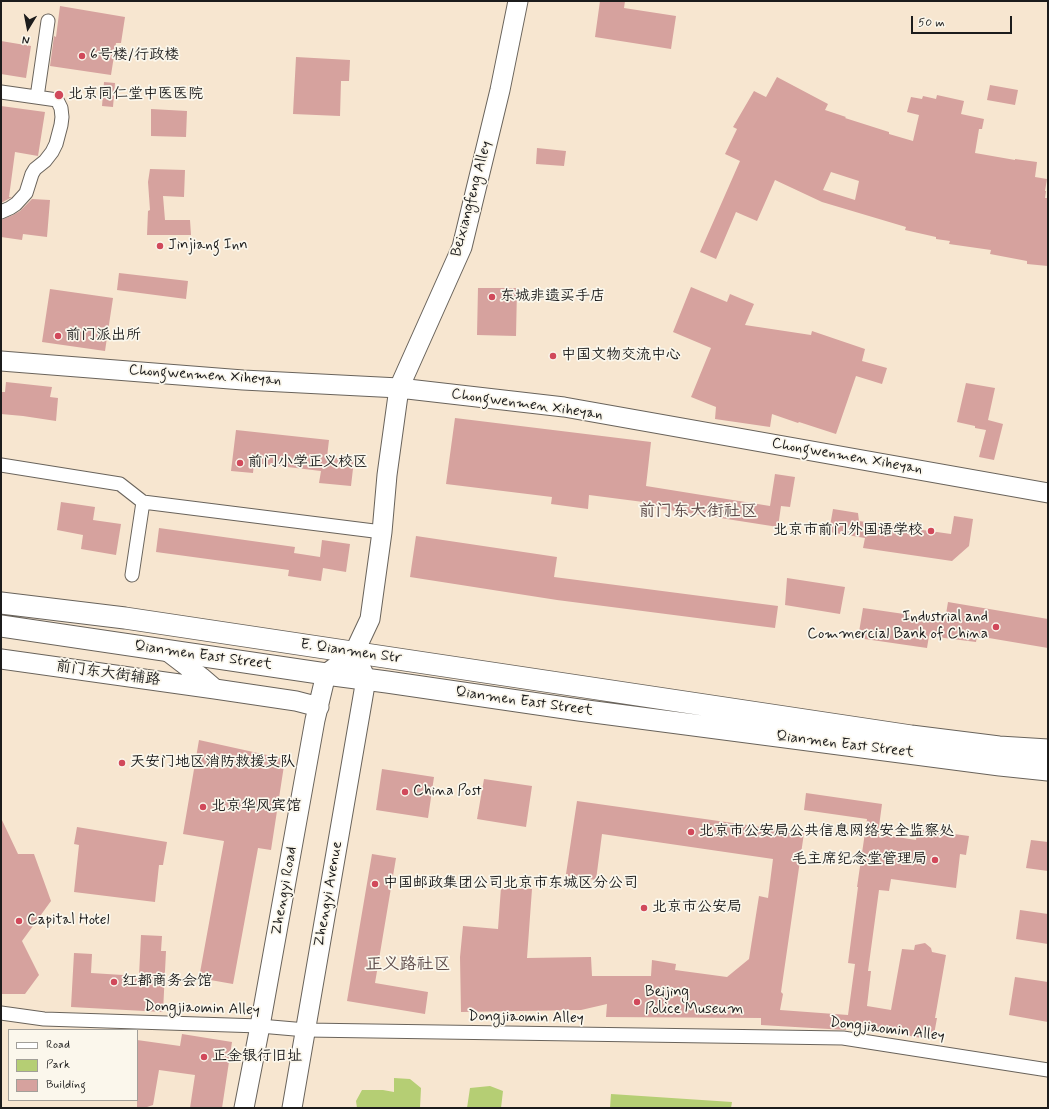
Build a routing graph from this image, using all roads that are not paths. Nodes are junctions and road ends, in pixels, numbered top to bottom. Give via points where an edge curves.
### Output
1 (518, 1) edge
2 (48, 21) dead end
3 (1, 92) edge
4 (37, 97) junction
5 (1, 212) edge
6 (1, 361) edge
7 (398, 388) junction
8 (1, 465) edge
9 (1048, 493) edge
10 (143, 502) junction
11 (382, 532) junction
12 (132, 576) dead end
13 (1, 603) edge
14 (1, 626) edge
15 (167, 651) junction
16 (354, 653) junction
17 (1, 659) edge
18 (326, 674) junction
19 (366, 679) junction
20 (215, 689) junction
21 (319, 707) junction
22 (1048, 750) edge
23 (1048, 770) edge
24 (1, 1013) edge
25 (260, 1026) junction
26 (306, 1030) junction
27 (1048, 1070) edge
28 (244, 1108) edge
29 (292, 1108) edge

1 - 7 street, Beixiangfeng Alley via 500,90 462,247
2 - 4 street
3 - 4 street
4 - 5 street via 57,100 61,108 61,125 56,144 45,161 35,169 23,197
6 - 7 street, Chongwenmen Xiheyan via 243,380
7 - 9 street, Chongwenmen Xiheyan via 564,408
7 - 11 street, Beixiangfeng Alley
8 - 10 street via 120,484
10 - 11 street
10 - 12 street
11 - 16 street, Beixiangfeng Alley via 370,619
13 - 16 main road, E. Qianmen Str via 125,618
14 - 15 main road, Qianmen East Street
15 - 18 main road, Qianmen East Street
15 - 20 street, 前门东大街辅路
16 - 18 street
16 - 19 street
16 - 22 main road, Qianmen East Street via 911,736
17 - 20 street, 前门东大街辅路
18 - 19 main road, Qianmen East Street
18 - 21 street, Zhengyi Road
19 - 23 main road, Qianmen East Street via 714,728
19 - 26 street, Zhengyi Avenue
20 - 21 street, 前门东大街辅路
21 - 25 street, Zhengyi Road
24 - 25 street, Dongjiaomin Alley via 44,1019
25 - 26 street, Dongjiaomin Alley
25 - 28 street, Zhengyi Road
26 - 27 street, Dongjiaomin Alley via 843,1038
26 - 29 street, Zhengyi Avenue

